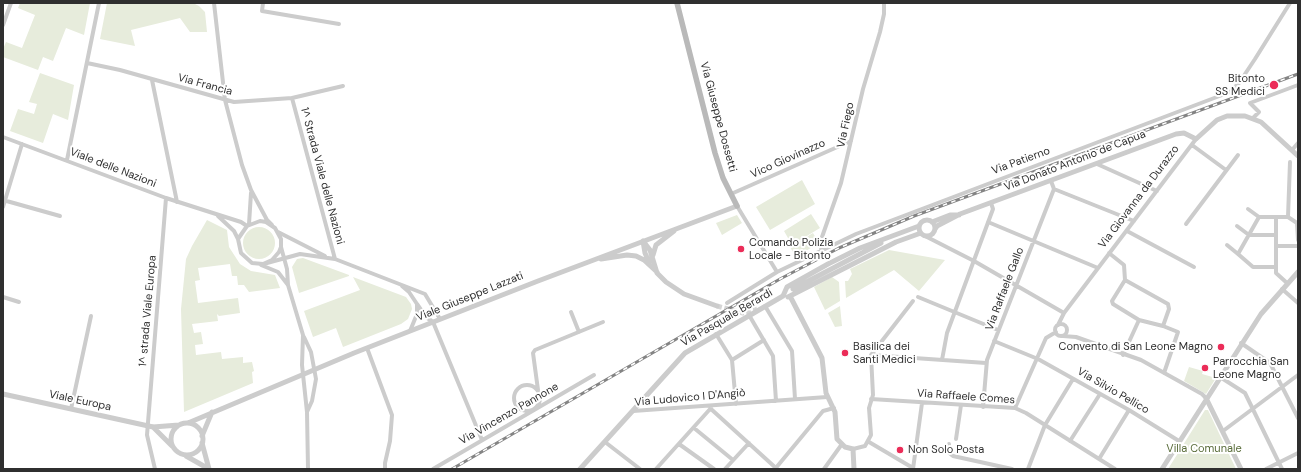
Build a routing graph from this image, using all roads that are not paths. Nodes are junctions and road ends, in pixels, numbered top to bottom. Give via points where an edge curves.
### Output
1 (11, 3) edge
2 (98, 3) edge
3 (214, 3) edge
4 (263, 3) edge
5 (677, 3) edge
6 (884, 3) edge
7 (1290, 3) edge
8 (339, 24) dead end
9 (3, 25) edge
10 (87, 63) junction
11 (152, 80) junction
12 (1298, 85) edge
13 (343, 86) dead end
14 (292, 98) junction
15 (225, 100) junction
16 (1253, 118) junction
17 (3, 137) edge
18 (1196, 139) junction
19 (852, 141) junction
20 (1298, 143) edge
21 (22, 144) junction
22 (1192, 145) junction
23 (1292, 150) junction
24 (1238, 155) dead end
25 (1298, 156) edge
26 (67, 160) junction
27 (1290, 162) dead end
28 (1097, 164) junction
29 (1226, 170) junction
30 (1051, 181) junction
31 (1054, 189) junction
32 (251, 190) junction
33 (1157, 191) junction
34 (731, 194) junction
35 (166, 198) junction
36 (4, 200) edge
37 (177, 202) junction
38 (991, 203) junction
39 (737, 206) junction
40 (3, 207) edge
41 (1248, 209) dead end
42 (960, 214) junction
43 (216, 215) junction
44 (60, 216) dead end
45 (1259, 217) junction
46 (1276, 217) junction
47 (1288, 217) junction
48 (1134, 221) junction
49 (932, 222) junction
50 (988, 222) junction
51 (1186, 224) dead end
52 (248, 225) junction
53 (272, 225) junction
54 (919, 226) junction
55 (1237, 226) dead end
56 (678, 228) junction
57 (934, 229) junction
58 (1127, 231) junction
59 (278, 232) junction
60 (923, 235) junction
61 (1249, 235) junction
62 (1276, 235) junction
63 (890, 238) junction
64 (238, 239) junction
65 (1298, 240) edge
66 (643, 241) junction
67 (896, 242) junction
68 (1033, 242) junction
69 (1227, 244) dead end
70 (1276, 246) junction
71 (1298, 246) edge
72 (281, 247) junction
73 (821, 251) junction
74 (866, 251) junction
75 (1110, 253) junction
76 (1238, 254) junction
77 (285, 258) junction
78 (329, 258) junction
79 (652, 258) junction
80 (335, 259) junction
81 (589, 261) junction
82 (974, 261) junction
83 (267, 263) junction
84 (259, 264) junction
85 (1276, 266) junction
86 (1194, 267) dead end
87 (1098, 268) junction
88 (657, 272) junction
89 (777, 272) junction
90 (1298, 272) edge
91 (1124, 280) junction
92 (1287, 284) junction
93 (288, 285) junction
94 (400, 285) junction
95 (1016, 286) junction
96 (793, 289) dead end
97 (1282, 289) junction
98 (783, 296) junction
99 (3, 297) edge
100 (918, 297) dead end
101 (791, 298) junction
102 (913, 301) dead end
103 (19, 302) dead end
104 (727, 303) dead end
105 (1298, 303) edge
106 (417, 304) junction
107 (717, 306) tunnel mouth
108 (765, 306) junction
109 (571, 312) dead end
110 (956, 312) junction
111 (1064, 313) junction
112 (749, 315) junction
113 (91, 316) dead end
114 (440, 319) junction
115 (1139, 320) junction
116 (433, 322) junction
117 (603, 322) dead end
118 (1058, 325) junction
119 (1163, 326) junction
120 (1067, 327) junction
121 (998, 330) junction
122 (410, 331) junction
123 (579, 332) junction
124 (1056, 332) junction
125 (303, 334) junction
126 (716, 334) junction
127 (1063, 336) junction
128 (1076, 337) junction
129 (764, 340) junction
130 (994, 341) junction
131 (1241, 343) junction
132 (367, 348) junction
133 (1123, 354) junction
134 (871, 355) junction
135 (1038, 359) junction
136 (732, 360) junction
137 (942, 360) junction
138 (986, 363) junction
139 (315, 369) junction
140 (1164, 373) junction
141 (302, 374) junction
142 (594, 375) dead end
143 (1298, 375) edge
144 (1220, 377) junction
145 (1074, 379) junction
146 (1283, 386) junction
147 (538, 390) junction
148 (3, 394) edge
149 (1100, 394) junction
150 (827, 397) junction
151 (1206, 398) junction
152 (795, 399) junction
153 (871, 399) junction
154 (776, 401) junction
155 (922, 403) junction
156 (736, 404) junction
157 (961, 405) junction
158 (983, 407) junction
159 (711, 408) junction
160 (834, 408) junction
161 (1015, 408) junction
162 (71, 409) junction
163 (1253, 409) junction
164 (534, 410) junction
165 (1129, 410) junction
166 (633, 411) junction
167 (212, 412) junction
168 (308, 412) junction
169 (1298, 418) edge
170 (188, 424) junction
171 (179, 425) junction
172 (150, 426) junction
173 (1045, 426) junction
174 (694, 428) junction
175 (1223, 431) junction
176 (202, 439) junction
177 (956, 439) dead end
178 (482, 440) junction
179 (1070, 441) junction
180 (1179, 441) junction
181 (605, 442) junction
182 (869, 442) junction
183 (749, 443) junction
184 (679, 444) junction
185 (842, 444) junction
186 (949, 444) dead end
187 (173, 448) junction
188 (853, 449) junction
189 (1298, 453) edge
190 (185, 455) junction
191 (1099, 459) junction
192 (733, 460) junction
193 (1279, 463) junction
194 (155, 469) edge
195 (209, 469) edge
196 (308, 469) edge
197 (386, 469) edge
198 (433, 469) edge
199 (580, 469) edge
200 (640, 469) edge
201 (656, 469) edge
202 (714, 469) edge
203 (725, 469) edge
204 (776, 469) edge
205 (824, 469) edge
206 (854, 469) edge
207 (913, 469) edge
208 (1012, 469) edge
209 (1028, 469) edge
210 (1115, 469) edge
211 (1162, 469) edge
212 (1241, 469) edge
213 (1266, 469) edge
214 (1282, 469) edge

1 - 9 street
2 - 10 street
3 - 15 street
4 - 8 street via 262,11
5 - 34 main road, Via Giuseppe Dossetti via 715,153
6 - 19 street, Via Fiego via 880,32 863,89
7 - 73 street, Via Patierno via 1256,60 1230,92 856,234
10 - 11 street, Via Francia
10 - 26 street
11 - 15 street, Via Francia
11 - 37 street
12 - 16 street via 1250,103 1259,112
13 - 14 street, Via Francia
14 - 15 street, Via Francia via 243,103
14 - 80 street, 1^ Strada Viale delle Nazioni
15 - 32 street
16 - 18 street, Via Giovanna da Durazzo via 1227,116 1217,120
16 - 23 street
17 - 21 street, Viale delle Nazioni
18 - 22 street, Via Giovanna da Durazzo
18 - 28 street, Via Donato Antonio de Capua via 1184,133 1176,134
19 - 34 street, Vico Giovinazzo
19 - 73 street, Via Fiego via 841,183 822,237
20 - 23 street
21 - 26 street, Viale delle Nazioni
21 - 36 street
22 - 29 street
22 - 33 street, Via Giovanna da Durazzo
23 - 25 street
24 - 29 street
26 - 35 street, Viale delle Nazioni
27 - 47 street
28 - 30 street, Via Donato Antonio de Capua
28 - 33 street
29 - 51 street
30 - 31 street
30 - 38 street, Via Donato Antonio de Capua
31 - 48 street
31 - 68 street, Via Raffaele Gallo
32 - 52 street
32 - 53 street
33 - 48 street, Via Giovanna da Durazzo
34 - 39 main road, Via Giuseppe Dossetti
35 - 37 street, Viale delle Nazioni
35 - 172 street, 1^ strada Viale Europa
36 - 40 street
36 - 44 street
37 - 43 street, Viale delle Nazioni
38 - 42 street, Via Donato Antonio de Capua
38 - 50 street via 993,209
39 - 56 street, Viale Giuseppe Lazzati
39 - 89 street, Via Giuseppe Dossetti
41 - 45 street
42 - 49 street, Via Donato Antonio de Capua
42 - 57 street, Via Donato Antonio de Capua
43 - 52 street, Viale delle Nazioni
43 - 64 street, Viale delle Nazioni via 234,231
45 - 46 street
45 - 61 street
46 - 47 street
46 - 62 street
47 - 65 street via 1297,223
48 - 58 street, Via Giovanna da Durazzo
49 - 54 street, Via Donato Antonio de Capua via 924,221
49 - 57 street
50 - 68 street
50 - 82 street
52 - 53 street via 260,221
52 - 64 street
53 - 59 street
54 - 60 street
54 - 63 street, Via Donato Antonio de Capua
55 - 61 street
56 - 66 street, Viale Giuseppe Lazzati
56 - 79 street via 656,245
57 - 60 street, Via Donato Antonio de Capua via 932,234
58 - 75 street, Via Giovanna da Durazzo
58 - 86 street
59 - 72 street
59 - 78 street
60 - 67 street, Via Donato Antonio de Capua
60 - 82 street
61 - 62 street
61 - 76 street
62 - 70 street
63 - 74 street
63 - 98 street, Via Donato Antonio de Capua via 860,248 828,264 787,287
64 - 84 street via 238,246 245,259
66 - 79 street
66 - 81 street, Viale Giuseppe Lazzati
66 - 88 street via 648,260
67 - 74 street
67 - 101 street, Via Donato Antonio de Capua
68 - 87 street
68 - 95 street, Via Raffaele Gallo
69 - 76 street
70 - 71 street
70 - 85 street
72 - 77 street
72 - 83 street via 276,257
73 - 89 street, Via Patierno
74 - 96 street
75 - 87 street, Via Giovanna da Durazzo
75 - 91 street via 1124,265
76 - 85 street via 1253,267
77 - 78 street via 305,254
77 - 83 street
77 - 93 street
78 - 80 street
79 - 88 street
80 - 94 street
81 - 88 street via 636,256
81 - 114 street, Viale Giuseppe Lazzati
82 - 95 street
82 - 110 street
83 - 84 street
84 - 93 street via 278,272
85 - 92 street via 1276,273
87 - 111 street, Via Giovanna da Durazzo
88 - 107 street via 674,289
89 - 104 street, Via Patierno
90 - 92 street
91 - 115 street via 1112,301 1113,304
91 - 119 street via 1168,304 1169,309
92 - 97 street
93 - 125 street
94 - 106 street via 409,292
94 - 114 street via 426,294
95 - 111 street
95 - 121 street, Via Raffaele Gallo
97 - 105 street
97 - 131 street
98 - 101 street
98 - 108 street, Via Pasquale Berardi
99 - 103 street
100 - 110 street
101 - 150 street via 822,358
102 - 134 street
106 - 116 street
106 - 122 street via 417,314
108 - 112 street, Via Pasquale Berardi
108 - 152 street via 792,351
109 - 123 street
110 - 121 street
110 - 137 street via 947,333
111 - 118 street, Via Giovanna da Durazzo
111 - 120 street
112 - 126 street, Via Pasquale Berardi
112 - 129 street
113 - 162 street
114 - 116 street, Viale Giuseppe Lazzati
115 - 119 street
115 - 133 street
116 - 122 street, Viale Giuseppe Lazzati
116 - 178 street
117 - 123 street
118 - 120 street
118 - 124 street
119 - 140 street via 1178,332
120 - 127 street
120 - 128 street
121 - 130 street, Via Raffaele Gallo
122 - 132 street, Viale Giuseppe Lazzati
123 - 147 street via 535,350 533,353
124 - 127 street
124 - 135 street via 1046,338
125 - 139 street
125 - 141 street
126 - 136 street
126 - 166 street, Via Pasquale Berardi via 685,353
127 - 128 street
128 - 133 street
129 - 136 street
129 - 154 street via 773,356
130 - 135 street, Via Silvio Pellico
130 - 138 street, Via Raffaele Gallo
131 - 144 street
131 - 146 street via 1270,363
132 - 139 street, Viale Giuseppe Lazzati
132 - 197 street via 392,415
133 - 140 street via 1141,360
134 - 137 street
134 - 153 street
135 - 145 street, Via Silvio Pellico
135 - 161 street
136 - 156 street
137 - 138 street
138 - 158 street, Via Raffaele Gallo
139 - 141 street, Viale Giuseppe Lazzati
139 - 168 street via 315,390
140 - 151 street
141 - 167 street, Viale Giuseppe Lazzati
141 - 168 street
142 - 164 street, Via Vincenzo Pannone
143 - 146 street
144 - 151 street
144 - 163 street via 1245,393
145 - 149 street, Via Silvio Pellico
145 - 173 street
146 - 163 street
146 - 169 street
147 - 164 street via 540,402
147 - 164 street via 531,385 522,385 515,390 513,399 517,407 525,411
148 - 162 street, Viale Europa
149 - 165 street, Via Silvio Pellico
149 - 179 street
150 - 152 street, Via Ludovico I D'Angiò
150 - 160 street
151 - 175 street
151 - 180 street
152 - 154 street, Via Ludovico I D'Angiò
153 - 155 street, Via Raffaele Comes
153 - 182 street
154 - 156 street, Via Ludovico I D'Angiò
155 - 157 street, Via Raffaele Comes
155 - 207 street
156 - 159 street, Via Ludovico I D'Angiò
157 - 158 street, Via Raffaele Comes
157 - 177 street
158 - 161 street, Via Raffaele Comes
159 - 166 street, Via Ludovico I D'Angiò
159 - 174 street
159 - 183 street
160 - 185 street via 837,436
160 - 204 street via 823,411
161 - 173 street, Via Raffaele Comes
162 - 172 street, Viale Europa
163 - 175 street
163 - 193 street
164 - 178 street, Via Vincenzo Pannone
165 - 180 street, Via Silvio Pellico
165 - 191 street
166 - 181 street, Via Ludovico I D'Angiò
167 - 170 street, Viale Giuseppe Lazzati
167 - 176 street
168 - 196 street
170 - 171 street
170 - 176 street via 198,428
171 - 172 street, Viale Europa
171 - 187 street via 172,433
172 - 187 street
172 - 194 street, 1^ strada Viale Europa via 147,435
173 - 179 street, Via Raffaele Comes
173 - 209 street
174 - 184 street
174 - 192 street
175 - 212 street
176 - 190 street via 194,453
176 - 195 street
178 - 198 street, Via Vincenzo Pannone
179 - 191 street, Via Raffaele Comes
180 - 211 street
181 - 199 street, Via Ludovico I D'Angiò
181 - 200 street
182 - 188 street via 862,448
182 - 207 street
183 - 192 street
183 - 204 street
184 - 201 street
184 - 202 street
185 - 188 street
185 - 205 street
186 - 208 street via 948,452 953,456
187 - 190 street
188 - 206 street
189 - 193 street
190 - 195 street
191 - 210 street, Via Raffaele Comes
192 - 203 street
193 - 213 street
193 - 214 street

